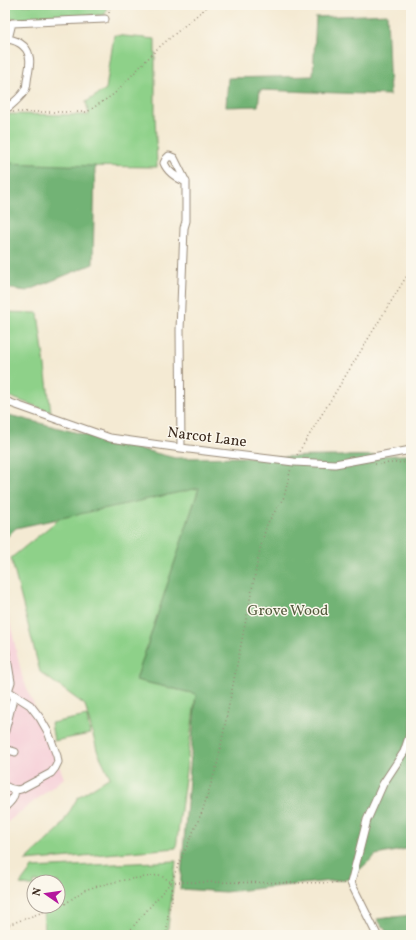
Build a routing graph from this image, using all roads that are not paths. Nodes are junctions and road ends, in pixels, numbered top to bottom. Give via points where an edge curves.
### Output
1 (105, 19) dead end
2 (7, 39) edge
3 (8, 109) edge
4 (186, 182) dead end
5 (5, 401) edge
6 (181, 448) junction
7 (411, 450) edge
8 (5, 646) edge
9 (9, 694) edge
10 (5, 730) edge
11 (411, 731) edge
12 (5, 749) edge
13 (15, 752) dead end
14 (5, 786) edge
15 (15, 790) junction
16 (5, 807) edge
17 (377, 935) edge

1 - 2 street via 12,23
2 - 3 street via 26,48 30,56 26,88
4 - 6 street via 180,330
5 - 6 street, Narcot Lane via 110,438
6 - 7 street, Narcot Lane via 293,465 335,464
8 - 9 street via 11,682
9 - 10 street
9 - 15 street via 30,705 40,718 48,732 58,762 51,773
11 - 17 street via 404,752 383,784 367,820 351,883
12 - 13 street
14 - 15 street
15 - 16 street

